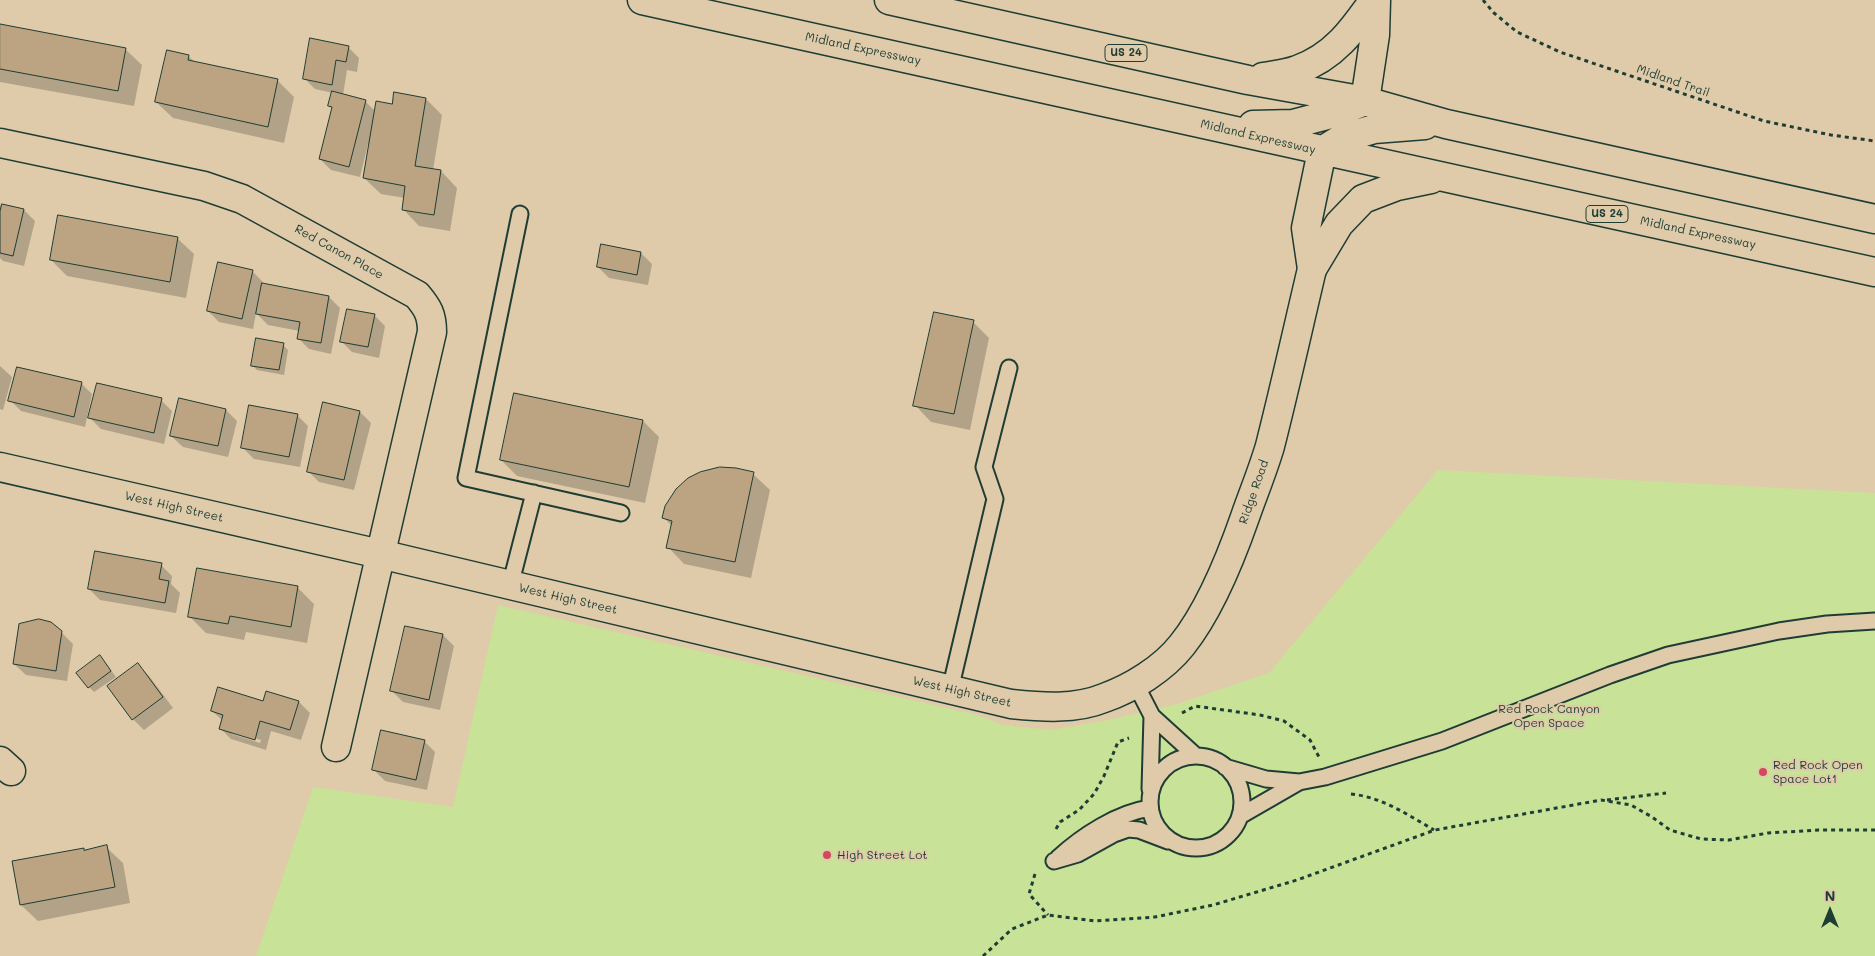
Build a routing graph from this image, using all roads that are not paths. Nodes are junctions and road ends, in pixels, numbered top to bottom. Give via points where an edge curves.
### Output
1 (642, 0) edge
2 (889, 0) edge
3 (1375, 0) edge
4 (1248, 80) junction
5 (1365, 101) junction
6 (1446, 124) junction
7 (1218, 127) junction
8 (0, 143) edge
9 (1322, 151) junction
10 (1439, 177) junction
11 (520, 214) dead end
12 (1875, 219) edge
13 (1312, 269) junction
14 (1875, 272) edge
15 (1009, 368) dead end
16 (0, 467) edge
17 (534, 493) junction
18 (621, 513) dead end
19 (380, 554) junction
20 (510, 586) junction
21 (1875, 621) edge
22 (1135, 683) junction
23 (950, 690) junction
24 (1152, 716) junction
25 (336, 747) dead end
26 (1196, 756) junction
27 (1225, 766) junction
28 (1299, 782) junction
29 (1150, 792) junction
30 (1150, 808) junction
31 (1240, 816) junction
32 (1178, 846) junction

1 - 7 main road, Midland Expressway / US 24
2 - 4 main road, US 24
3 - 4 main road via 1351,33 1326,56 1297,70
3 - 5 main road via 1375,36
4 - 5 main road, US 24
5 - 6 main road, US 24
5 - 7 main road via 1335,114 1293,124
6 - 9 main road via 1374,129 1343,138
6 - 12 main road, US 24
7 - 9 main road, Midland Expressway / US 24
8 - 19 main road, Red Canon Place via 204,186 242,199 417,295 432,318 432,332
9 - 10 main road, Midland Expressway / US 24
9 - 13 main road via 1306,228
10 - 13 main road via 1397,186 1363,199 1339,224
10 - 14 main road, Midland Expressway / US 24
11 - 17 lane via 466,478
13 - 22 main road, Ridge Road via 1269,448 1229,561 1181,646
15 - 23 lane via 984,467 995,499
16 - 19 main road, West High Street
17 - 18 lane
17 - 20 lane
19 - 20 main road, West High Street
19 - 25 main road, Red Canon Place
20 - 23 main road, West High Street
21 - 28 lane via 1779,631 1668,655 1442,742
22 - 23 main road, West High Street via 1103,699 1045,707 1011,704
22 - 24 lane
24 - 26 lane
24 - 29 lane
26 - 27 lane
26 - 29 lane via 1170,764 1160,773
27 - 28 lane via 1266,778
27 - 31 lane via 1240,787
28 - 31 lane
29 - 30 lane
30 - 32 lane via 1162,834
30 - 32 lane via 1135,810 1078,840 1054,861 1078,854 1128,829 1139,830
31 - 32 lane via 1231,833 1210,847

